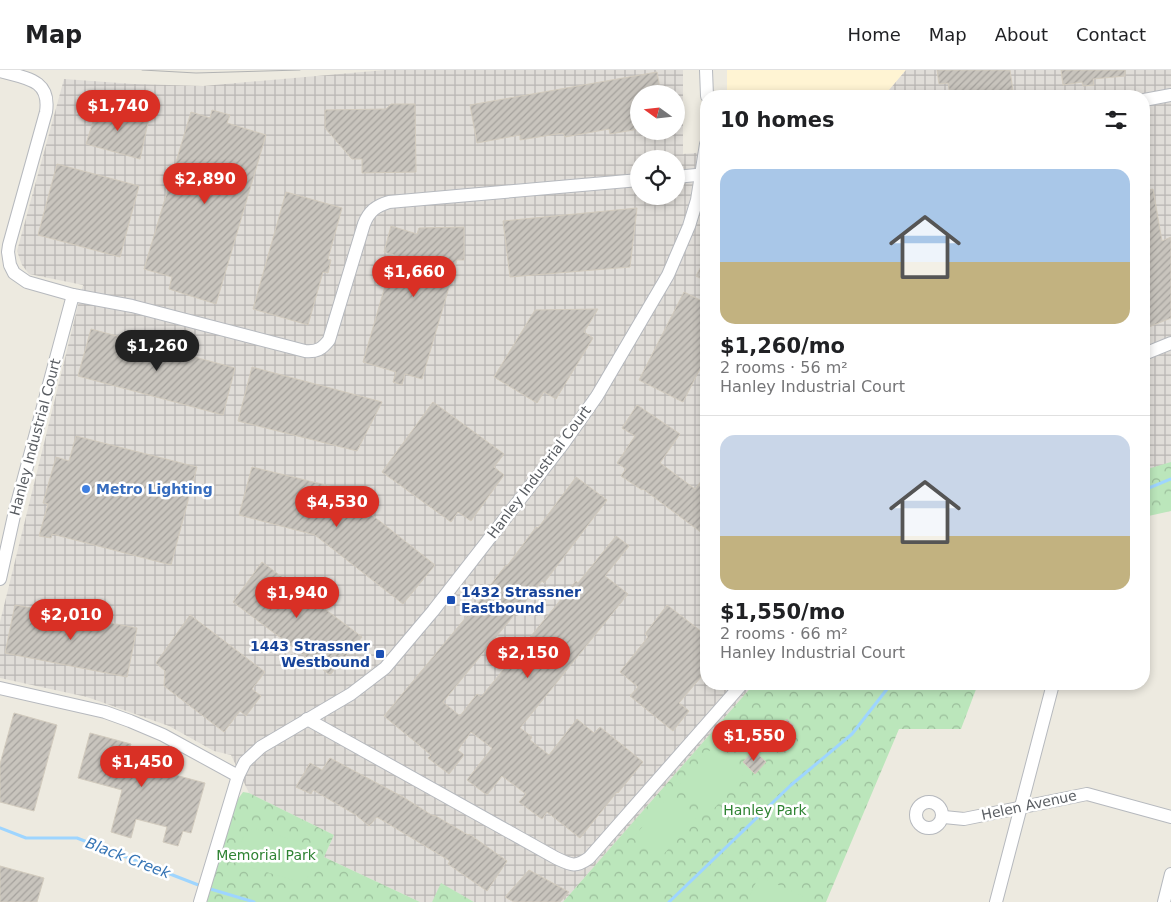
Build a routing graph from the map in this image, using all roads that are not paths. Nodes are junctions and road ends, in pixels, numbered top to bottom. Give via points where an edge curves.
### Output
1 (706, 70) edge
2 (0, 72) edge
3 (707, 90) edge
4 (1171, 95) edge
5 (1150, 99) edge
6 (700, 174) edge
7 (685, 176) edge
8 (630, 181) edge
9 (700, 189) edge
10 (73, 295) junction
11 (1171, 343) edge
12 (1150, 352) edge
13 (0, 579) edge
14 (0, 688) edge
15 (737, 690) edge
16 (1051, 690) edge
17 (307, 719) junction
18 (238, 776) junction
19 (1020, 806) junction
20 (944, 817) dead end
21 (1171, 817) edge
22 (1171, 874) edge
23 (201, 901) edge
24 (996, 902) edge
25 (1164, 902) edge

1 - 3 street
2 - 10 street via 31,80 45,90 48,101 9,245 10,265 14,273 28,282
4 - 5 street
6 - 7 street
8 - 10 street via 388,202 378,206 371,210 364,224 329,340 313,352 132,306
9 - 17 street, Hanley Industrial Court via 689,226 668,275 597,396 563,444 396,656 351,694
10 - 13 street, Hanley Industrial Court
11 - 12 street
14 - 18 street via 105,712 130,721 163,735
15 - 17 street via 589,858 573,865
16 - 19 street
17 - 18 street, Hanley Industrial Court via 252,754
18 - 23 street, Hanley Industrial Court
19 - 20 street, Helen Avenue via 964,819
19 - 21 street, Helen Avenue via 1087,794
19 - 24 street
22 - 25 street

